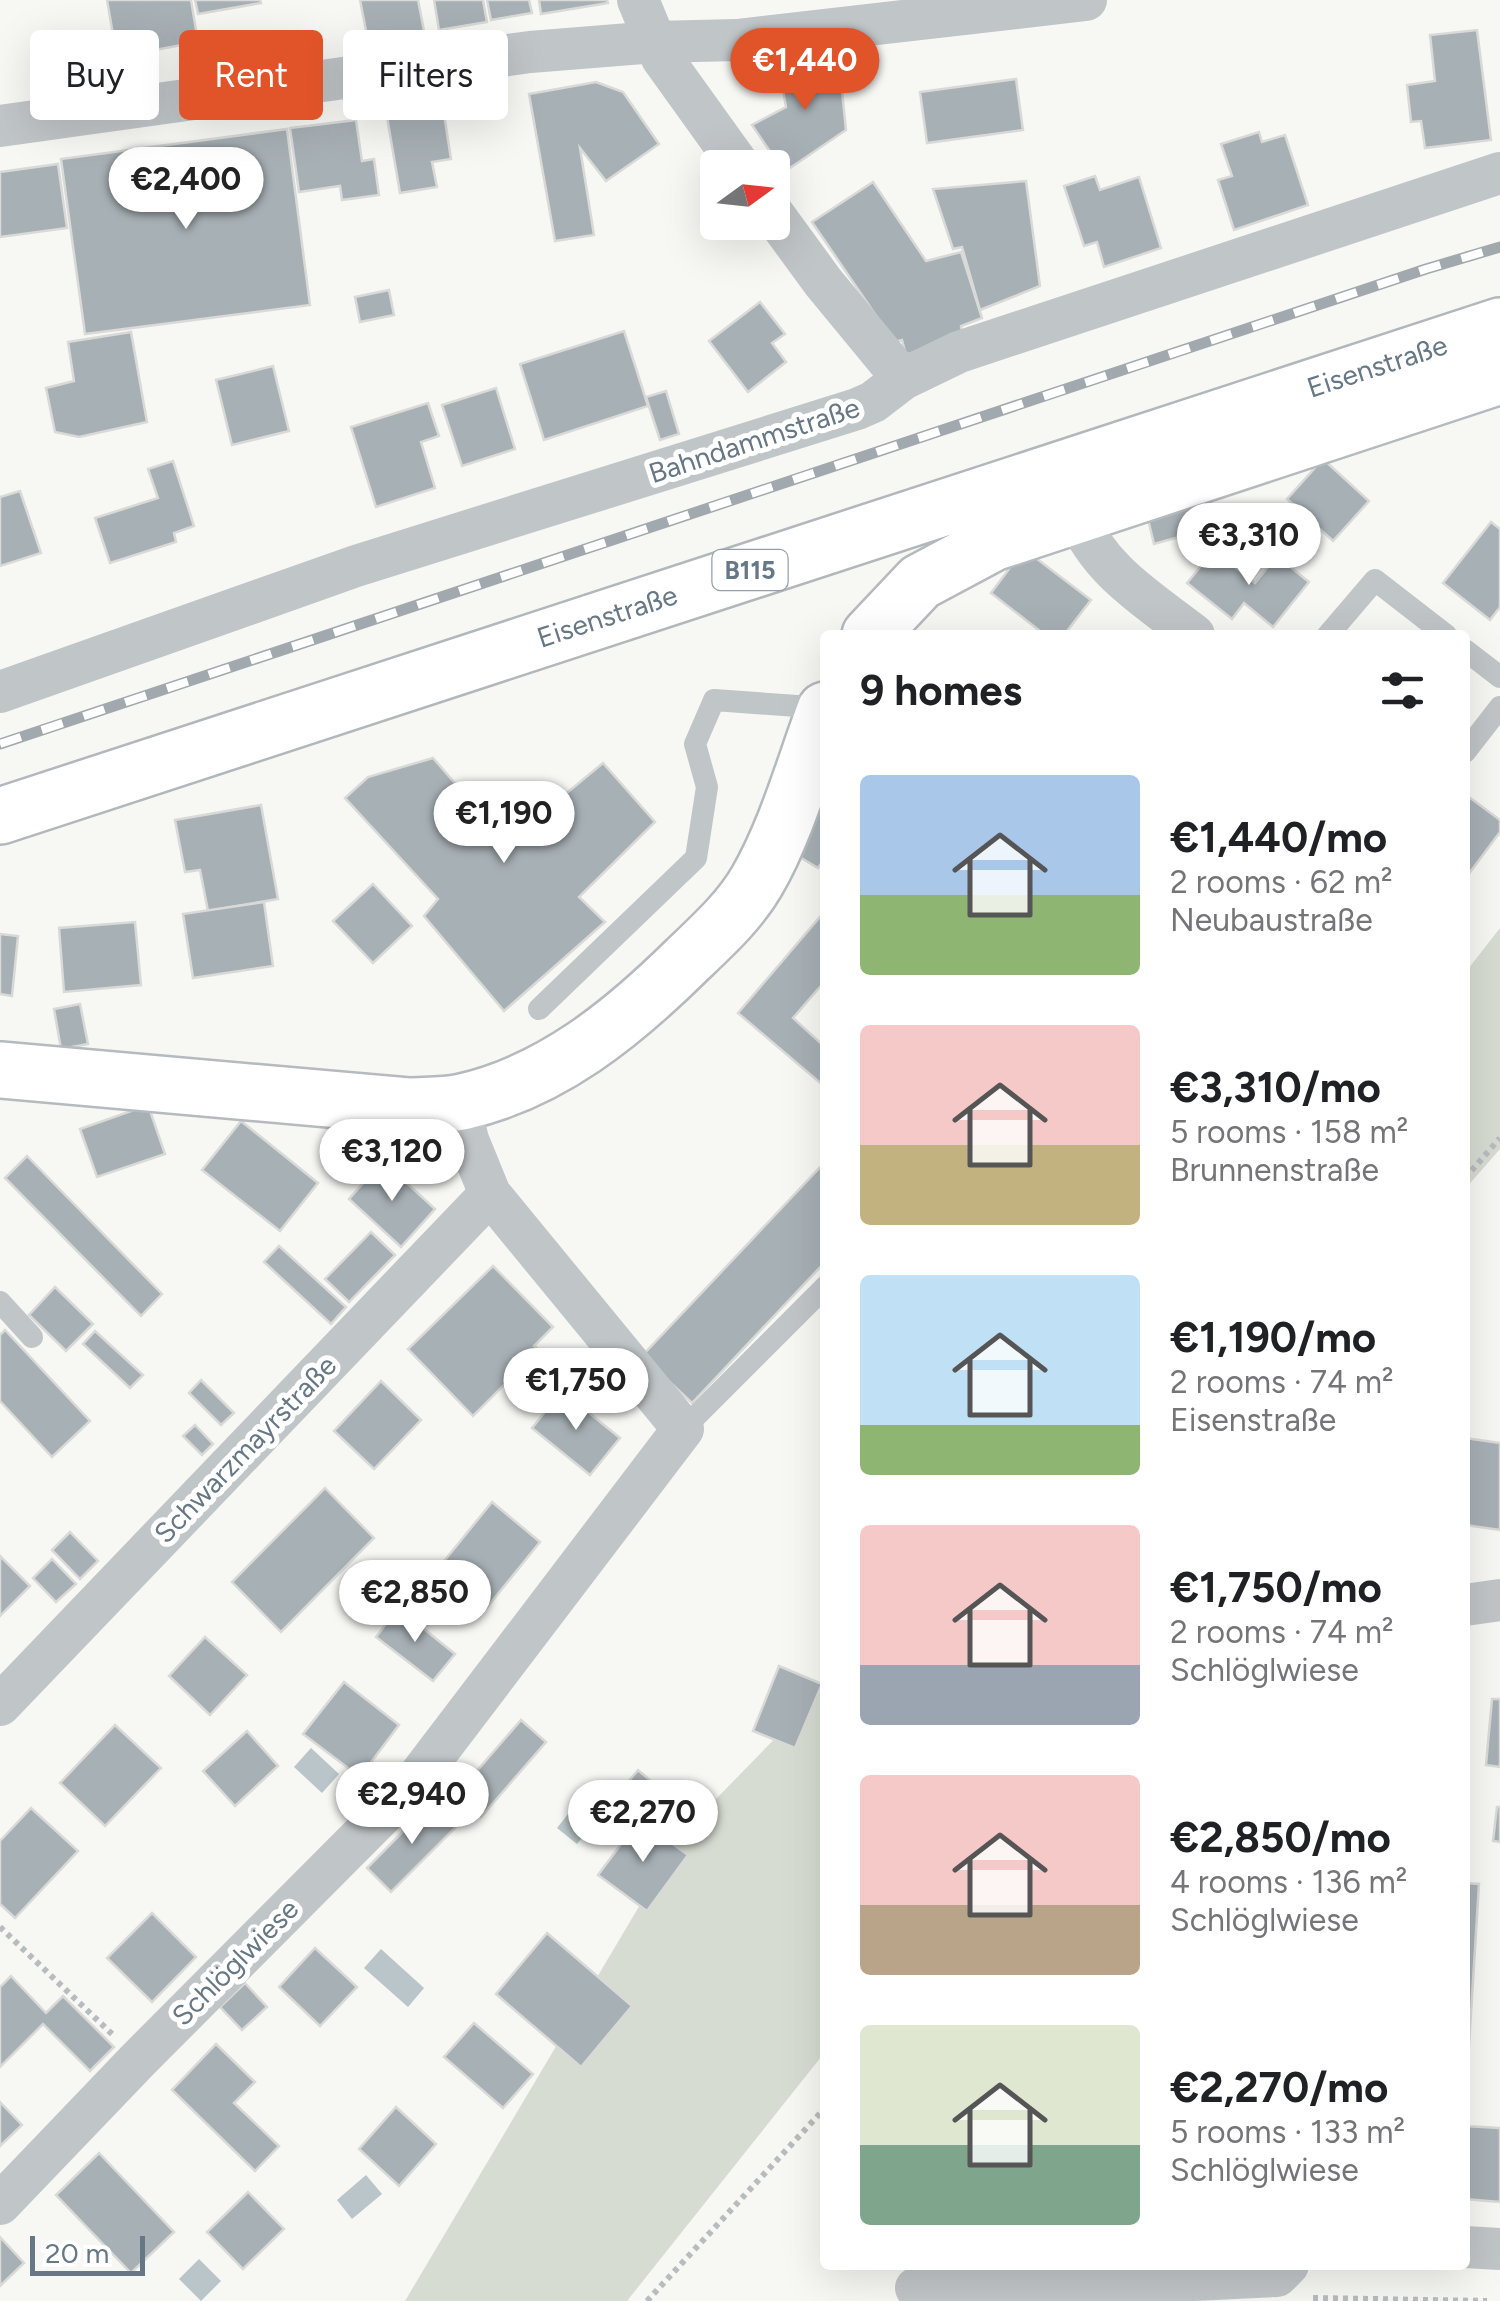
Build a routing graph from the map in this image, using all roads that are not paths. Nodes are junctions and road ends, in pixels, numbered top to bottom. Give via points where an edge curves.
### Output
1 (638, 0) edge
2 (1086, 0) edge
3 (655, 42) junction
4 (0, 126) edge
5 (728, 150) edge
6 (1500, 173) edge
7 (790, 237) edge
8 (1500, 326) edge
9 (1500, 376) edge
10 (903, 379) junction
11 (1077, 515) junction
12 (875, 630) edge
13 (1188, 630) edge
14 (1332, 630) edge
15 (1440, 630) edge
16 (1470, 654) edge
17 (1500, 677) edge
18 (0, 692) edge
19 (1500, 707) edge
20 (820, 709) edge
21 (820, 722) edge
22 (1470, 746) edge
23 (0, 816) edge
24 (539, 1009) dead end
25 (0, 1070) edge
26 (459, 1103) junction
27 (490, 1194) junction
28 (820, 1292) edge
29 (0, 1302) edge
30 (32, 1337) dead end
31 (683, 1429) junction
32 (1500, 1600) edge
33 (1470, 1604) edge
34 (0, 1705) edge
35 (0, 2204) edge
36 (1470, 2248) edge
37 (1500, 2248) edge
38 (916, 2276) edge
39 (1280, 2285) edge

1 - 3 street
2 - 3 street via 737,40
3 - 4 street via 530,52
3 - 5 street
6 - 10 street, Bahndammstraße via 959,352
7 - 10 street
8 - 23 street, Eisenstraße / B115
9 - 11 street, Eisenstraße
10 - 18 street, Bahndammstraße via 857,410 356,566
11 - 12 street, Eisenstraße via 957,560 920,582
11 - 13 street via 1107,566
14 - 15 lane via 1375,580
16 - 17 lane
19 - 22 lane
20 - 24 lane via 714,700 695,744 707,787 696,858
21 - 26 street via 758,880 735,912 598,1039 551,1068
25 - 26 street via 408,1106
26 - 27 street
27 - 31 street
27 - 34 street, Schwarzmayrstraße
28 - 31 lane
29 - 30 lane
31 - 35 street, Schlöglwiese via 413,1784
32 - 33 street
36 - 37 street
38 - 39 street via 1050,2287

